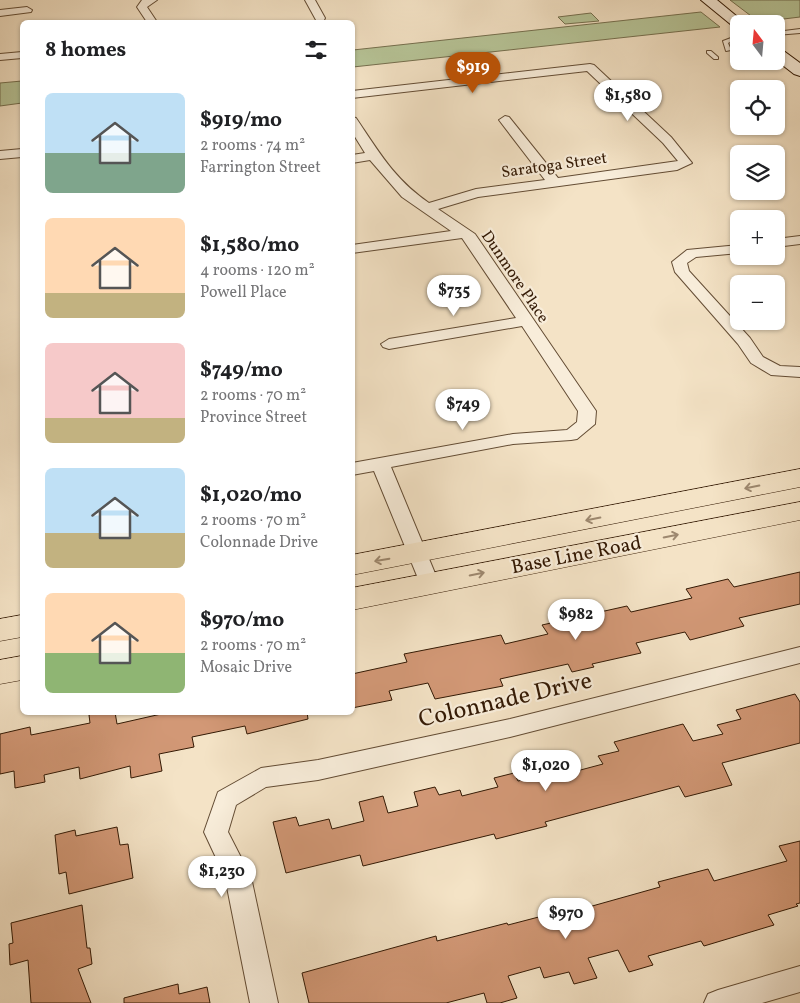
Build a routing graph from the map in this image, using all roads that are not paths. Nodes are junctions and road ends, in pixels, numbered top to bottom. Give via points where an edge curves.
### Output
1 (310, 0) edge
2 (708, 0) edge
3 (150, 1) edge
4 (27, 10) dead end
5 (0, 13) edge
6 (730, 17) edge
7 (320, 18) dead end
8 (151, 20) edge
9 (800, 32) edge
10 (785, 33) edge
11 (730, 40) edge
12 (728, 50) dead end
13 (709, 52) dead end
14 (20, 55) edge
15 (0, 58) edge
16 (716, 58) dead end
17 (785, 59) edge
18 (800, 71) edge
19 (355, 95) edge
20 (505, 120) dead end
21 (355, 126) edge
22 (20, 153) edge
23 (0, 155) edge
24 (373, 156) junction
25 (355, 158) edge
26 (686, 163) joint
27 (554, 182) junction
28 (427, 208) junction
29 (465, 233) junction
30 (800, 240) edge
31 (785, 242) edge
32 (355, 249) edge
33 (730, 250) edge
34 (525, 321) junction
35 (388, 344) dead end
36 (800, 372) edge
37 (380, 464) junction
38 (355, 468) edge
39 (800, 478) edge
40 (800, 511) edge
41 (419, 553) junction
42 (355, 565) edge
43 (429, 583) junction
44 (355, 599) edge
45 (20, 626) edge
46 (0, 630) edge
47 (800, 654) edge
48 (20, 668) edge
49 (0, 672) edge
50 (800, 979) edge
51 (264, 1003) edge
52 (718, 1003) edge

1 - 7 street
2 - 6 street
3 - 8 street via 142,7
4 - 5 street
9 - 10 lane
11 - 12 lane via 725,42
13 - 16 lane
14 - 15 street
17 - 18 street
19 - 26 street via 590,67 667,140
20 - 27 street
21 - 24 street, Dunmore Place
22 - 23 street
24 - 25 street
24 - 28 street, Dunmore Place via 407,194
26 - 27 street, Saratoga Street
27 - 28 street, Saratoga Street via 476,193
28 - 29 street, Dunmore Place
29 - 32 street
29 - 34 street, Dunmore Place
30 - 31 street
33 - 36 street via 692,253 679,262 682,272 757,360 778,371
34 - 35 street
34 - 37 street, Dunmore Place via 587,411 586,424 571,435 513,439
37 - 38 street
37 - 41 street
39 -> 41 main road, Base Line Road
43 -> 40 main road, Base Line Road
41 -> 42 main road, Base Line Road
41 - 43 street
43 - 44 main road, Base Line Road
45 - 46 main road
47 - 51 street, Colonnade Drive via 510,728 318,770 261,778 226,800 216,832 238,877
48 - 49 main road
50 - 52 street

